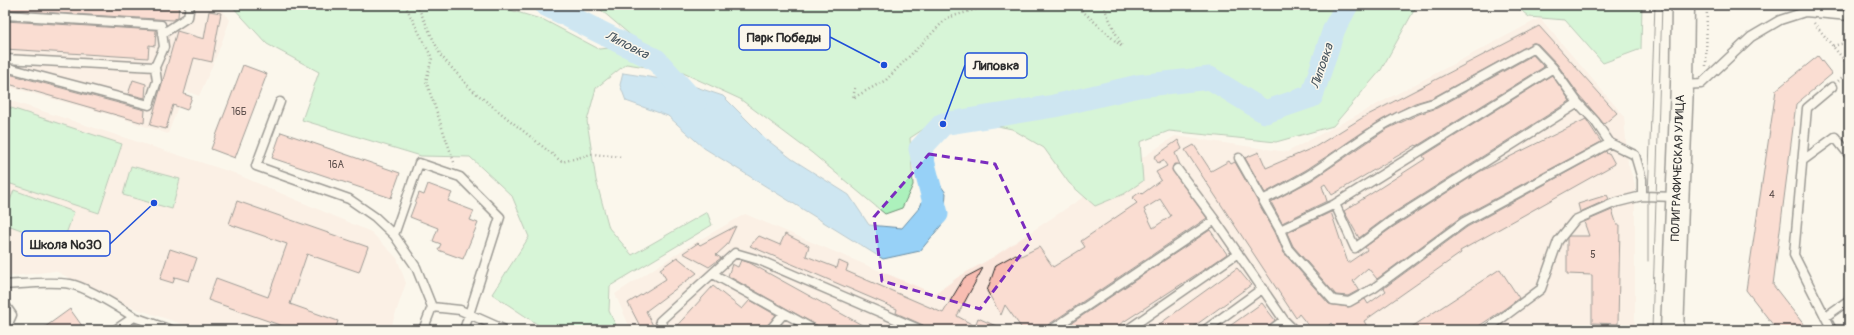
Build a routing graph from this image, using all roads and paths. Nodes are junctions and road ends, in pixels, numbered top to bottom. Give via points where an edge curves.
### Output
1 (190, 5) edge
2 (405, 5) edge
3 (417, 5) edge
4 (990, 5) edge
5 (1076, 5) edge
6 (1103, 5) edge
7 (1682, 5) edge
8 (1806, 8) edge
9 (5, 16) edge
10 (1849, 16) edge
11 (162, 34) junction
12 (1849, 42) edge
13 (1833, 46) junction
14 (5, 59) edge
15 (1849, 66) edge
16 (5, 67) edge
17 (155, 67) junction
18 (1553, 68) junction
19 (1849, 71) edge
20 (1682, 85) junction
21 (1832, 87) joint
22 (855, 88) dead end
23 (280, 102) dead end
24 (1578, 103) junction
25 (1610, 144) junction
26 (1849, 155) edge
27 (622, 157) dead end
28 (1238, 158) dead end
29 (1802, 161) junction
30 (1177, 169) dead end
31 (460, 177) junction
32 (1642, 196) junction
33 (1677, 197) junction
34 (1262, 200) junction
35 (1335, 204) junction
36 (1215, 220) junction
37 (1280, 230) junction
38 (394, 235) junction
39 (1238, 253) junction
40 (713, 274) junction
41 (5, 285) edge
42 (1263, 288) junction
43 (1849, 300) edge
44 (5, 305) edge
45 (432, 307) junction
46 (784, 313) junction
47 (469, 314) junction
48 (134, 317) junction
49 (1825, 317) junction
50 (1284, 320) junction
51 (5, 326) edge
52 (115, 330) edge
53 (171, 330) edge
54 (424, 330) edge
55 (464, 330) edge
56 (505, 330) edge
57 (665, 330) edge
58 (770, 330) edge
59 (815, 330) edge
60 (921, 330) edge
61 (1051, 330) edge
62 (1127, 330) edge
63 (1205, 330) edge
64 (1271, 330) edge
65 (1294, 330) edge
66 (1486, 330) edge
67 (1672, 330) edge
68 (1832, 330) edge

1 - 11 lane via 188,17
2 - 31 path via 432,58 426,82
3 - 27 path via 441,56 467,84 562,162 592,154
4 - 22 path via 947,18 886,80 853,98
5 - 6 path via 1122,47
7 - 20 street, ПОЛИГРАФИЧЕСКАЯ УЛИЦА
8 - 10 lane
8 - 13 path
8 - 20 lane via 1750,37 1701,84
9 - 11 lane via 161,25
11 - 17 lane via 164,47
12 - 13 path
13 - 15 path
14 - 17 lane
16 - 17 lane via 149,105 157,81
18 - 24 lane
18 - 34 lane via 1534,48 1434,104 1416,108 1372,132 1308,176
18 - 35 lane
19 - 21 path
20 - 33 street, ПОЛИГРАФИЧЕСКАЯ УЛИЦА
21 - 29 lane via 1807,108
23 - 38 lane via 256,166 349,199
24 - 25 lane via 1595,121
24 - 35 lane via 1390,222 1355,248
25 - 32 lane via 1635,155 1642,179
25 - 37 lane via 1464,222 1374,288 1349,302 1333,300 1288,249
26 - 29 lane via 1836,137
28 - 34 lane
29 - 49 lane via 1794,254
30 - 36 lane
31 - 38 lane via 419,163
31 - 47 lane via 500,218
32 - 33 lane
32 - 66 lane via 1614,203 1575,220 1558,242 1541,288
33 - 67 street, ПОЛИГРАФИЧЕСКАЯ УЛИЦА
34 - 37 lane
35 - 37 lane
36 - 39 lane
36 - 61 lane
38 - 45 lane via 416,267
39 - 42 lane
39 - 62 lane
40 - 46 lane
40 - 57 lane via 660,321
40 - 60 lane via 735,253 759,260
41 - 48 lane via 72,284 112,303
42 - 50 lane
42 - 63 lane
43 - 49 lane
44 - 51 lane via 12,315
45 - 47 lane via 460,310
45 - 54 lane
46 - 58 lane
46 - 59 lane
47 - 55 lane
47 - 56 lane
48 - 52 lane
48 - 53 lane
49 - 68 lane
50 - 64 lane
50 - 65 lane

